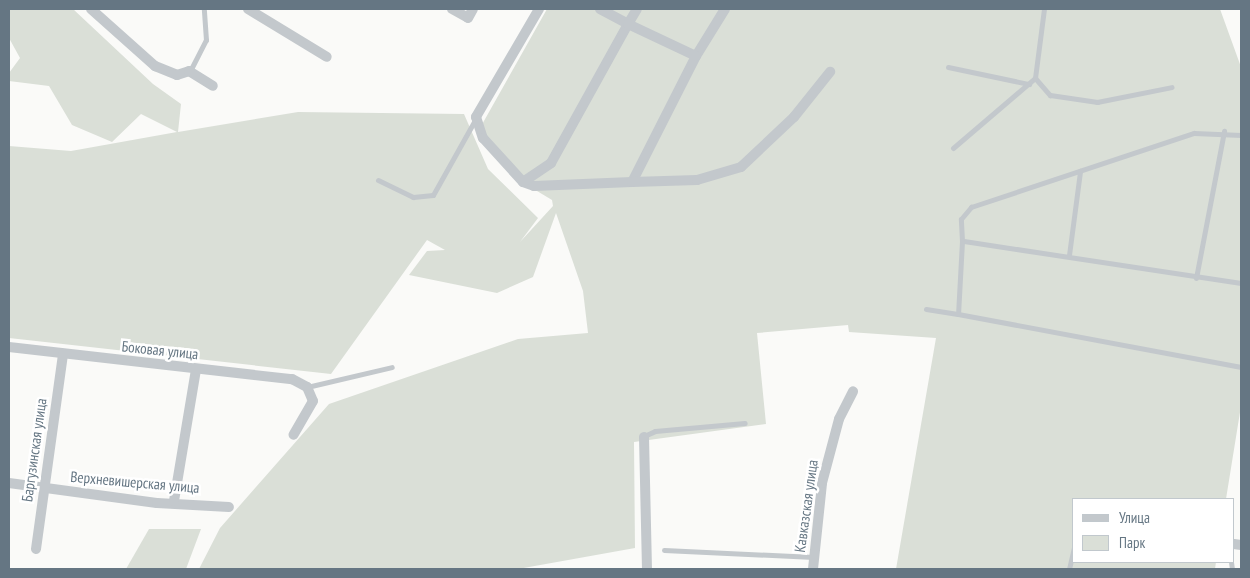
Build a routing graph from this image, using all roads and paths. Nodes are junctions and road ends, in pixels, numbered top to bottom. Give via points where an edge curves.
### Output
1 (91, 9) edge
2 (204, 9) edge
3 (248, 9) edge
4 (452, 9) edge
5 (473, 9) edge
6 (539, 9) edge
7 (600, 9) edge
8 (636, 9) edge
9 (725, 9) edge
10 (1044, 9) edge
11 (628, 24) junction
12 (696, 56) junction
13 (327, 57) dead end
14 (948, 67) dead end
15 (190, 71) junction
16 (830, 72) dead end
17 (1035, 78) junction
18 (1029, 84) junction
19 (213, 86) dead end
20 (1172, 87) dead end
21 (476, 117) junction
22 (1224, 131) junction
23 (1241, 135) edge
24 (952, 148) dead end
25 (1080, 171) junction
26 (378, 180) dead end
27 (523, 182) junction
28 (632, 182) junction
29 (962, 241) junction
30 (1069, 255) junction
31 (1196, 278) junction
32 (1241, 282) edge
33 (926, 308) dead end
34 (958, 314) junction
35 (9, 348) edge
36 (63, 354) junction
37 (392, 366) dead end
38 (1241, 367) edge
39 (196, 369) junction
40 (308, 387) junction
41 (853, 391) dead end
42 (745, 423) dead end
43 (293, 435) dead end
44 (644, 437) joint
45 (9, 483) edge
46 (44, 488) junction
47 (174, 501) junction
48 (230, 507) dead end
49 (36, 549) dead end
50 (664, 550) dead end
51 (1072, 556) edge
52 (814, 557) junction
53 (647, 569) edge
54 (813, 569) edge
55 (1069, 569) edge

1 - 15 street via 155,66 177,75
2 - 15 lane via 206,40
3 - 13 street
4 - 5 street via 468,18
6 - 21 street
7 - 11 street
8 - 11 street
9 - 12 street
10 - 17 lane
11 - 12 street
11 - 27 street via 550,164
12 - 28 street
14 - 18 lane
15 - 19 street
16 - 28 street via 794,117 741,167 697,180
17 - 18 lane
17 - 20 lane via 1050,96 1097,102
18 - 24 lane
21 - 26 lane via 433,195 412,198
21 - 27 street via 484,138
22 - 23 lane
22 - 25 lane via 1194,133
22 - 31 lane
25 - 29 lane via 971,207 962,218
25 - 30 lane
27 - 28 street via 534,186
29 - 30 lane
29 - 34 lane
30 - 31 lane
31 - 32 lane
33 - 34 lane
34 - 38 lane
35 - 36 street, Боковая улица
36 - 39 street, Боковая улица
36 - 46 street, Баргузинская улица
37 - 40 lane
39 - 40 street, Боковая улица via 292,379
39 - 47 street
40 - 43 street via 313,401
41 - 52 street, Кавказская улица via 829,452
42 - 44 lane via 655,431
44 - 53 street
45 - 46 street, Верхневишерская улица
46 - 47 street, Верхневишерская улица via 157,503
46 - 49 street, Баргузинская улица
47 - 48 street, Верхневишерская улица
50 - 52 lane
51 - 55 lane
52 - 54 street, Кавказская улица

